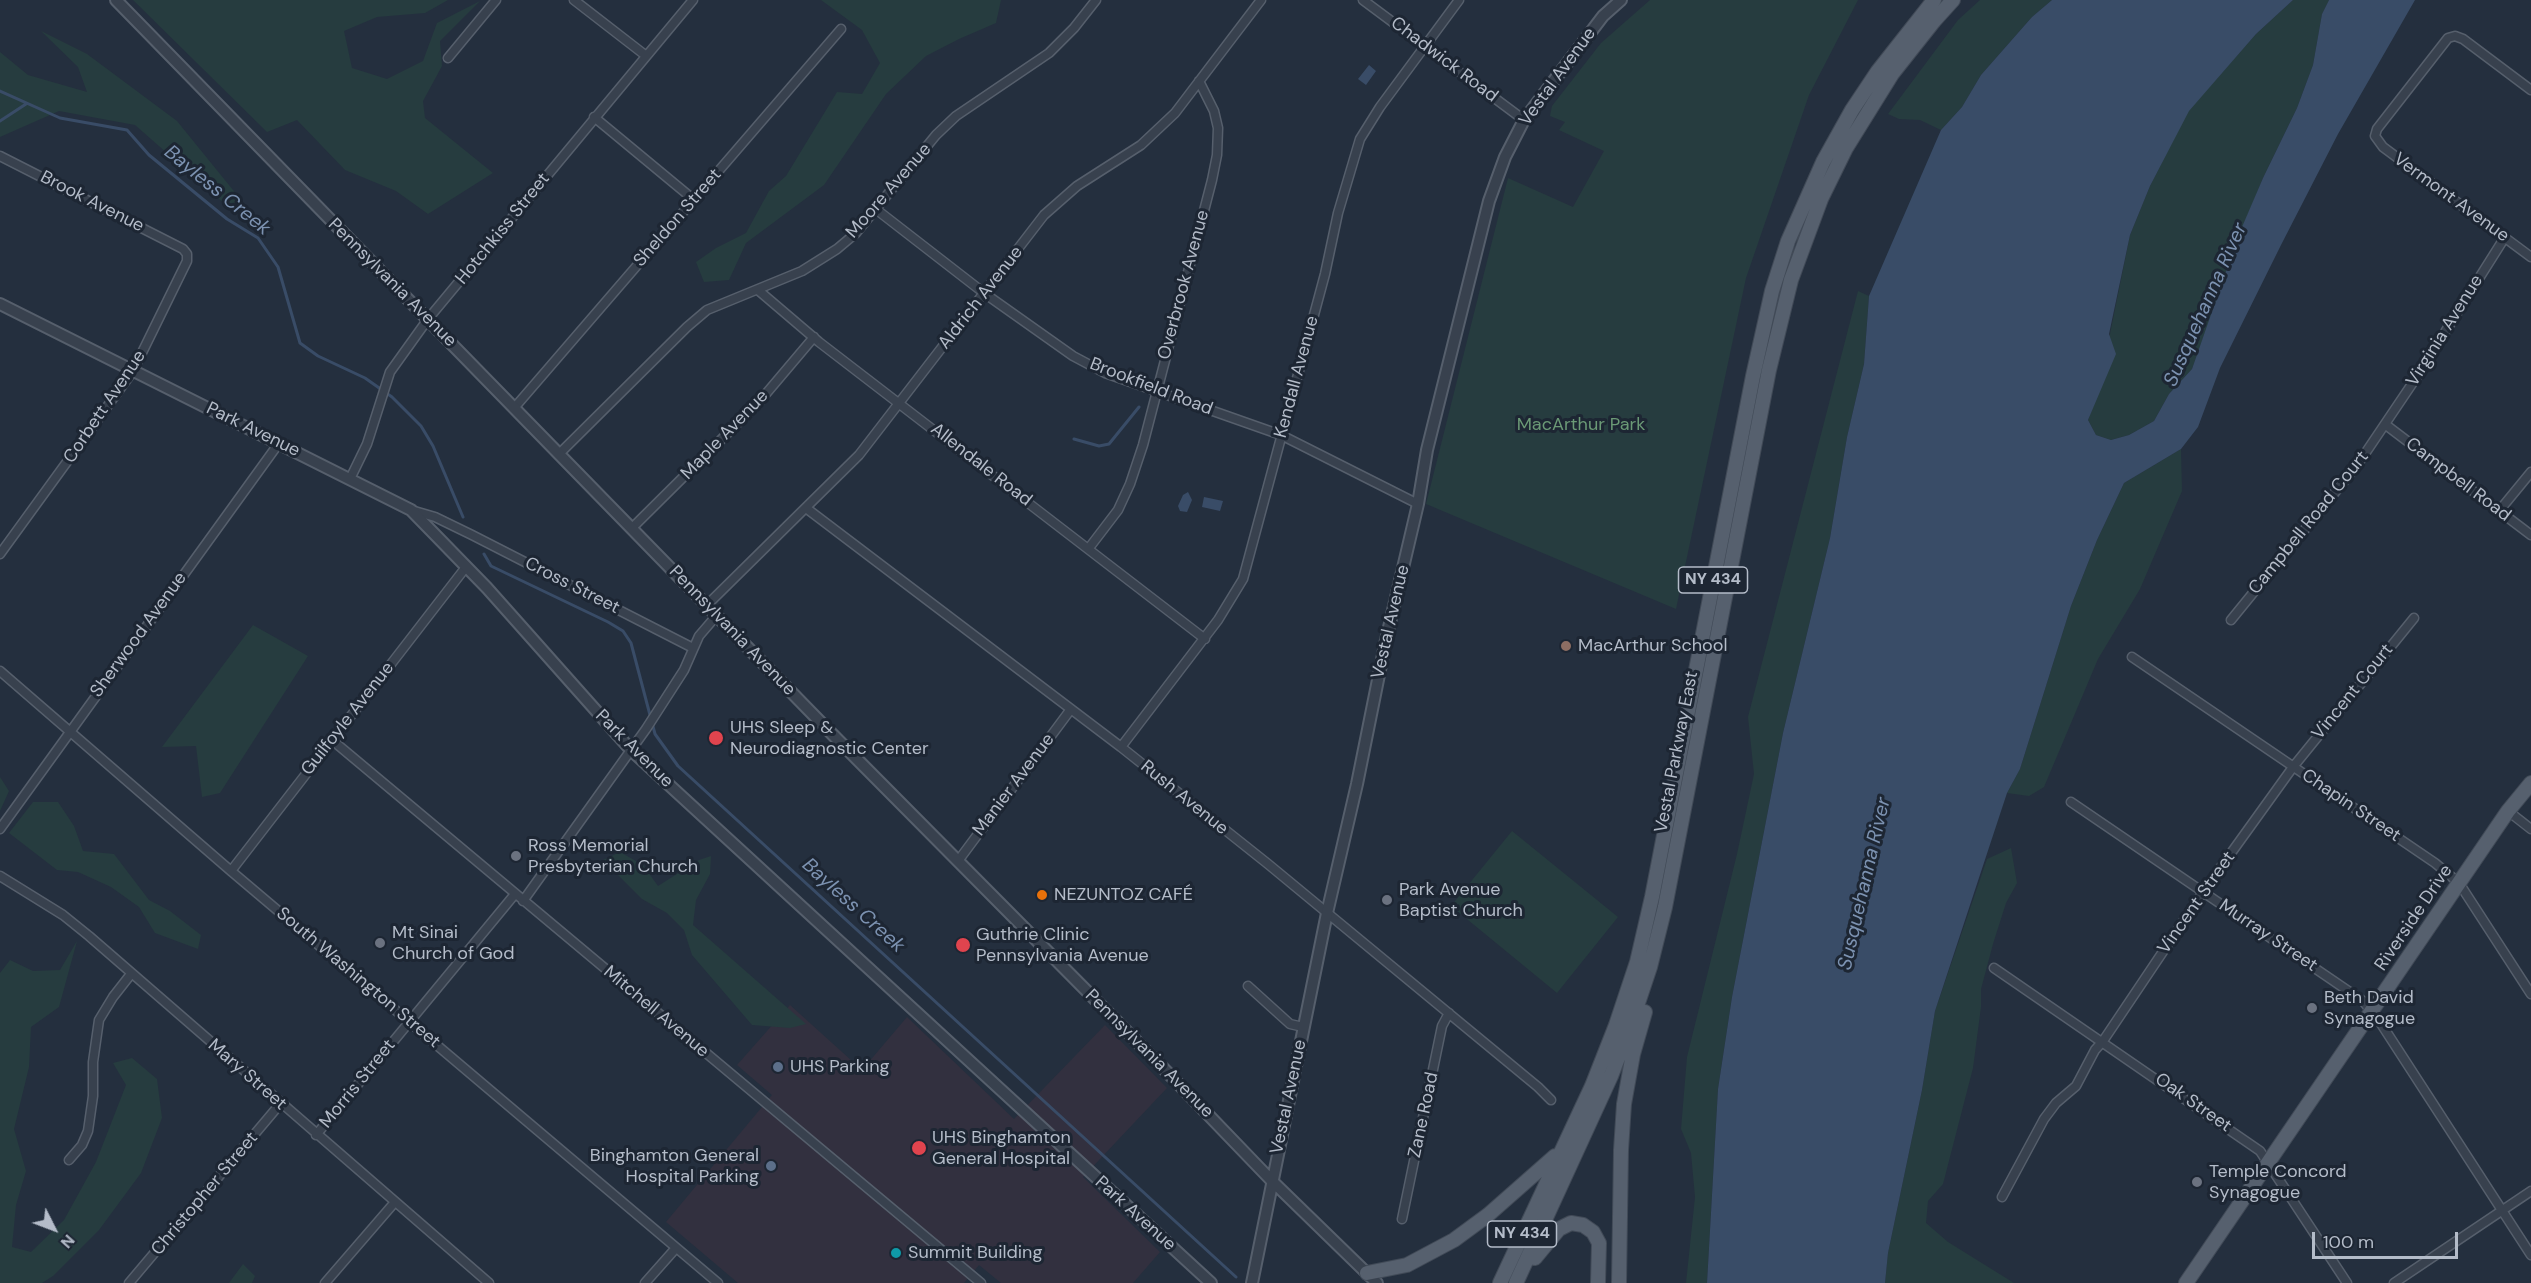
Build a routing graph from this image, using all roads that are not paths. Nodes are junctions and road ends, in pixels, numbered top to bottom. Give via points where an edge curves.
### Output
1 (116, 0) edge
2 (496, 0) edge
3 (574, 0) edge
4 (693, 0) edge
5 (1096, 0) edge
6 (1262, 0) edge
7 (1363, 0) edge
8 (1459, 0) edge
9 (1934, 0) edge
10 (1953, 0) edge
11 (1615, 2) edge
12 (841, 29) dead end
13 (1424, 45) junction
14 (645, 55) junction
15 (448, 58) dead end
16 (1199, 81) junction
17 (2531, 90) edge
18 (594, 117) junction
19 (1524, 120) junction
20 (0, 156) edge
21 (693, 199) junction
22 (877, 210) junction
23 (2505, 237) junction
24 (183, 249) joint
25 (2531, 257) edge
26 (758, 290) junction
27 (984, 293) junction
28 (0, 304) edge
29 (428, 319) junction
30 (814, 338) junction
31 (133, 371) junction
32 (1156, 392) junction
33 (901, 402) junction
34 (515, 407) junction
35 (2385, 424) junction
36 (1281, 435) junction
37 (279, 442) junction
38 (560, 453) junction
39 (2531, 472) edge
40 (350, 479) junction
41 (1418, 504) junction
42 (806, 508) junction
43 (411, 510) junction
44 (2499, 511) junction
45 (632, 528) junction
46 (2531, 535) edge
47 (1089, 548) junction
48 (0, 554) edge
49 (466, 567) junction
50 (707, 605) junction
51 (717, 615) junction
52 (2414, 618) dead end
53 (2231, 620) dead end
54 (1205, 639) junction
55 (693, 648) junction
56 (2132, 657) dead end
57 (0, 671) edge
58 (1071, 709) junction
59 (69, 731) junction
60 (332, 740) junction
61 (1121, 747) junction
62 (631, 750) junction
63 (2293, 767) junction
64 (2531, 783) edge
65 (2071, 802) dead end
66 (2508, 811) junction
67 (0, 829) edge
68 (2531, 829) edge
69 (958, 861) junction
70 (231, 871) junction
71 (0, 876) edge
72 (2459, 883) junction
73 (2203, 892) junction
74 (515, 894) junction
75 (523, 901) junction
76 (1327, 913) junction
77 (1650, 967) junction
78 (1994, 968) dead end
79 (131, 974) junction
80 (1248, 986) dead end
81 (2531, 994) edge
82 (2372, 1011) junction
83 (1449, 1013) junction
84 (410, 1022) junction
85 (1303, 1028) junction
86 (2103, 1041) junction
87 (1551, 1100) dead end
88 (280, 1104) junction
89 (1574, 1126) junction
90 (316, 1135) junction
91 (69, 1160) dead end
92 (2268, 1163) junction
93 (1271, 1180) junction
94 (2531, 1191) edge
95 (2002, 1197) dead end
96 (395, 1202) junction
97 (2502, 1211) junction
98 (1402, 1219) dead end
99 (676, 1248) junction
100 (2531, 1255) edge
101 (1372, 1278) edge
102 (129, 1283) edge
103 (325, 1283) edge
104 (489, 1283) edge
105 (645, 1283) edge
106 (718, 1283) edge
107 (981, 1283) edge
108 (1211, 1283) edge
109 (1252, 1283) edge
110 (1500, 1283) edge
111 (1518, 1283) edge
112 (1598, 1283) edge
113 (1619, 1283) edge
114 (2186, 1283) edge
115 (2347, 1283) edge
116 (2394, 1283) edge

1 - 29 street, Pennsylvania Avenue
2 - 15 street
3 - 14 street
4 - 14 street, Hotchkiss Street
5 - 22 street, Moore Avenue via 1049,53 956,116 936,135
6 - 16 street, Aldrich Avenue
7 - 13 street, Chadwick Road
8 - 13 street, Kendall Avenue
9 - 89 main road, Vestal Parkway East / NY 434 via 1878,71 1822,162 1788,241 1772,291 1645,929 1616,1025
10 - 77 main road, Vestal Parkway East / NY 434 via 1892,74 1846,148 1821,199 1791,280 1769,370
11 - 19 street, Vestal Avenue
12 - 21 street, Sheldon Street
13 - 19 street, Chadwick Road
13 - 36 street, Kendall Avenue via 1360,139
14 - 18 street, Hotchkiss Street
16 - 27 street, Aldrich Avenue via 1175,113 1141,145 1077,186 1044,216
16 - 32 street, Overbrook Avenue via 1214,111 1218,154
17 - 23 street, Vermont Avenue via 2454,36 2448,38 2375,136 2383,147
18 - 21 street
18 - 29 street, Hotchkiss Street
19 - 41 street, Vestal Avenue via 1489,201 1427,450
20 - 24 street, Brook Avenue
21 - 34 street, Sheldon Street
22 - 26 street, Moore Avenue via 837,249
22 - 27 street, Brookfield Road
23 - 25 street, Vermont Avenue
23 - 35 street, Virginia Avenue
24 - 31 street, Corbett Avenue via 187,261
26 - 30 street, Allendale Road
26 - 38 street, Moore Avenue via 707,310
27 - 32 street, Brookfield Road via 1073,356
27 - 33 street, Aldrich Avenue
28 - 31 street, Park Avenue
29 - 34 street, Pennsylvania Avenue
29 - 40 street, Hotchkiss Street via 390,372 367,444
30 - 33 street, Allendale Road
30 - 45 street, Maple Avenue via 759,402
31 - 37 street, Park Avenue
31 - 48 street, Corbett Avenue
32 - 36 street, Brookfield Road
32 - 47 street, Overbrook Avenue via 1130,484 1118,510
33 - 42 street, Aldrich Avenue via 859,455
33 - 47 street, Allendale Road
34 - 38 street, Pennsylvania Avenue
35 - 44 street, Campbell Road
35 - 53 street, Campbell Road Court via 2358,464
36 - 41 street, Brookfield Road
36 - 54 street, Kendall Avenue via 1243,579
37 - 40 street, Park Avenue
37 - 59 street, Sherwood Avenue
38 - 45 street, Pennsylvania Avenue
39 - 44 street
40 - 43 street, Park Avenue
41 - 76 street, Vestal Avenue
42 - 50 street, Aldrich Avenue
42 - 58 street, Rush Avenue
43 - 49 street, Park Avenue
43 - 55 street, Cross Street via 472,535
44 - 46 street, Campbell Road
45 - 50 street, Pennsylvania Avenue
47 - 54 street, Allendale Road
49 - 60 street, Guilfoyle Avenue
49 - 62 street, Park Avenue
50 - 51 street, Pennsylvania Avenue
51 - 55 street via 706,625
51 - 69 street, Pennsylvania Avenue
52 - 63 street, Vincent Court
54 - 61 street, Kendall Avenue
55 - 62 street via 684,670
56 - 63 street, Chapin Street
57 - 59 street, South Washington Street
58 - 61 street, Rush Avenue
58 - 69 street, Manier Avenue
59 - 67 street, Sherwood Avenue
59 - 70 street, South Washington Street
60 - 70 street, Guilfoyle Avenue
60 - 74 street, Mitchell Avenue
61 - 76 street, Rush Avenue
62 - 75 street
62 - 108 street, Park Avenue
63 - 72 street, Chapin Street
63 - 73 street, Vincent Street
64 - 66 main road, Riverside Drive
65 - 73 street, Murray Street
66 - 68 street
66 - 72 main road, Riverside Drive
69 - 93 street, Pennsylvania Avenue
70 - 84 street, South Washington Street
71 - 79 street, Mary Street via 63,915
72 - 81 street, Chapin Street
72 - 82 main road, Riverside Drive
73 - 82 street, Murray Street via 2350,991
73 - 86 street, Vincent Street
74 - 75 street, Mitchell Avenue
74 - 84 street, Morris Street
75 - 107 street, Mitchell Avenue
76 - 83 street, Rush Avenue
76 - 85 street, Vestal Avenue
77 - 111 main road, Vestal Parkway East / NY 434 via 1611,1076
77 - 113 main road via 1655,976 1633,1054 1624,1104
78 - 86 street, Oak Street
79 - 88 street, Mary Street
79 - 91 street via 99,1020 88,1131
80 - 85 street via 1290,1023
82 - 92 main road, Riverside Drive
82 - 97 street, Murray Street
83 - 87 street, Rush Avenue
83 - 98 street, Zane Road via 1442,1026
84 - 90 street, Morris Street
84 - 99 street, South Washington Street
85 - 93 street, Vestal Avenue
86 - 92 street, Oak Street via 2242,1137
86 - 95 street, Vincent Street via 2076,1086 2044,1119
88 - 90 street, Mary Street
88 - 102 street, Christopher Street
89 - 101 main road via 1546,1166 1455,1240
89 - 110 main road, Vestal Parkway East / NY 434
90 - 96 street, Mary Street
92 - 114 main road, Riverside Drive
92 - 115 street, Oak Street
93 - 101 street, Pennsylvania Avenue
93 - 109 street, Vestal Avenue
94 - 97 street
96 - 103 street
96 - 104 street, Mary Street
97 - 100 street, Murray Street
97 - 116 street
99 - 105 street
99 - 106 street, South Washington Street
111 - 112 main road via 1552,1235 1574,1223 1588,1227 1598,1240

